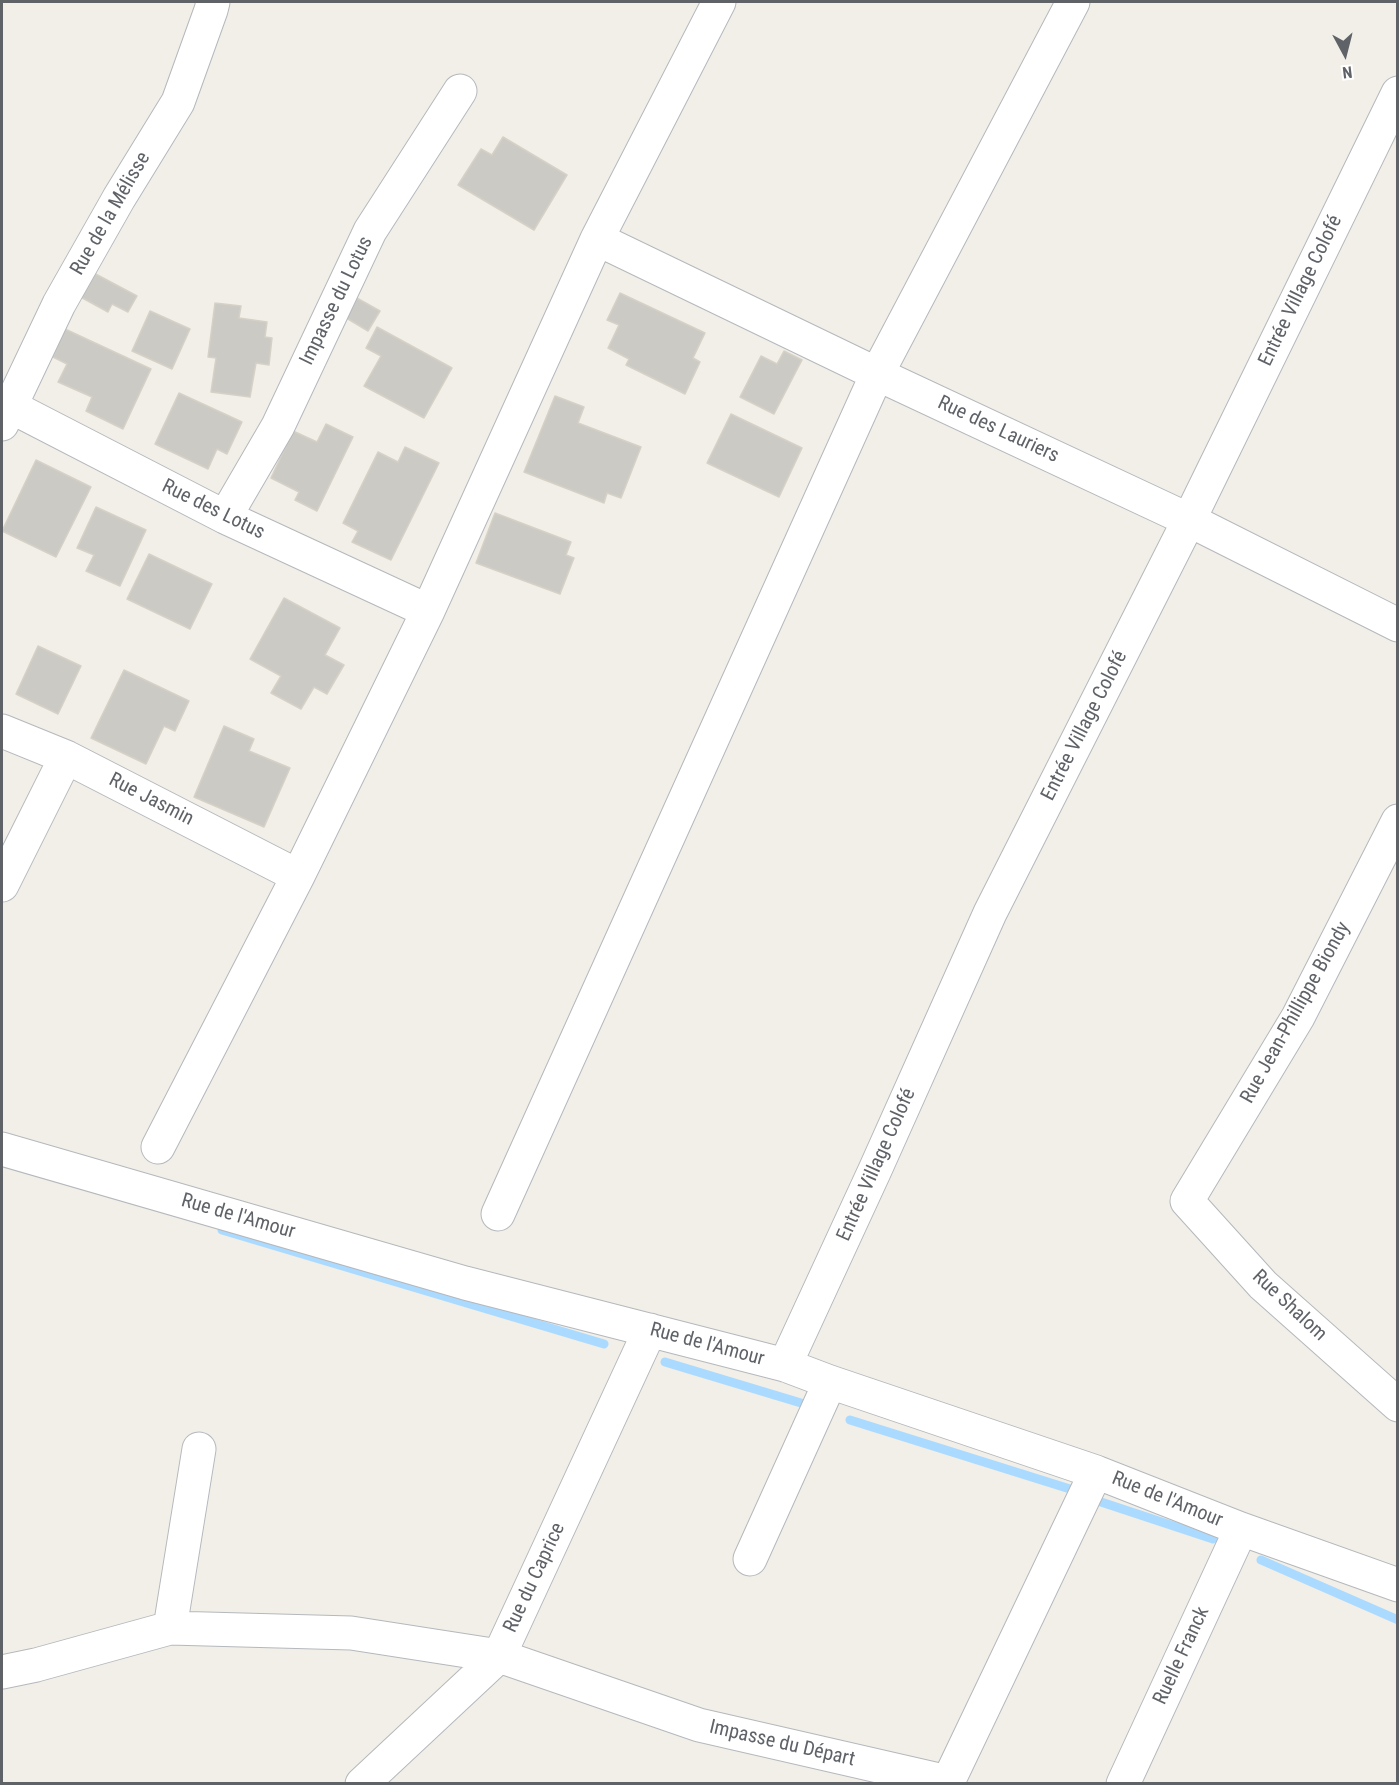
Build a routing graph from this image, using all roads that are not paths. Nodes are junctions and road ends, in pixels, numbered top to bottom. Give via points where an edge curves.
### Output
1 (213, 2) edge
2 (719, 2) edge
3 (1073, 2) edge
4 (460, 91) dead end
5 (1398, 93) edge
6 (597, 239) junction
7 (877, 374) junction
8 (4, 411) edge
9 (225, 517) junction
10 (1189, 519) junction
11 (428, 611) junction
12 (1398, 625) edge
13 (2, 731) edge
14 (66, 757) junction
15 (1398, 821) edge
16 (298, 876) junction
17 (2, 885) edge
18 (158, 1147) dead end
19 (2, 1149) edge
20 (1187, 1201) joint
21 (498, 1214) dead end
22 (650, 1330) junction
23 (785, 1365) junction
24 (830, 1382) junction
25 (1398, 1405) edge
26 (199, 1449) dead end
27 (1096, 1472) junction
28 (1241, 1529) junction
29 (750, 1559) dead end
30 (1398, 1585) edge
31 (170, 1628) junction
32 (499, 1656) junction
33 (2, 1672) edge
34 (362, 1784) edge
35 (1123, 1784) edge

1 - 8 street, Rue de la Mélisse via 178,102 59,304
2 - 6 street
3 - 7 street
4 - 9 street, Impasse du Lotus via 370,231 278,426
5 - 10 street, Entrée Village Colofé
6 - 7 street, Rue des Lauriers
6 - 11 street
7 - 10 street, Rue des Lauriers
7 - 21 street
8 - 9 street, Rue des Lotus
9 - 11 street, Rue des Lotus
10 - 12 street, Rue des Lauriers
10 - 23 street, Entrée Village Colofé via 990,913
11 - 16 street
13 - 14 street, Rue Jasmin
14 - 16 street, Rue Jasmin
14 - 17 street
15 - 20 street, Rue Jean-Phillippe Biondy via 1298,1017
16 - 18 street
19 - 22 street, Rue de l'Amour via 465,1283
20 - 25 street, Rue Shalom via 1263,1285
22 - 23 street, Rue de l'Amour
22 - 32 street, Rue du Caprice
23 - 24 street, Rue de l'Amour
24 - 27 street, Rue de l'Amour
24 - 29 street
26 - 31 street
27 - 28 street, Rue de l'Amour
27 - 32 street, Impasse du Départ via 948,1782 699,1725
28 - 30 street, Rue de l'Amour
28 - 35 street, Ruelle Franck
31 - 32 street via 351,1633
31 - 33 street
32 - 34 street, Rue du Caprice

